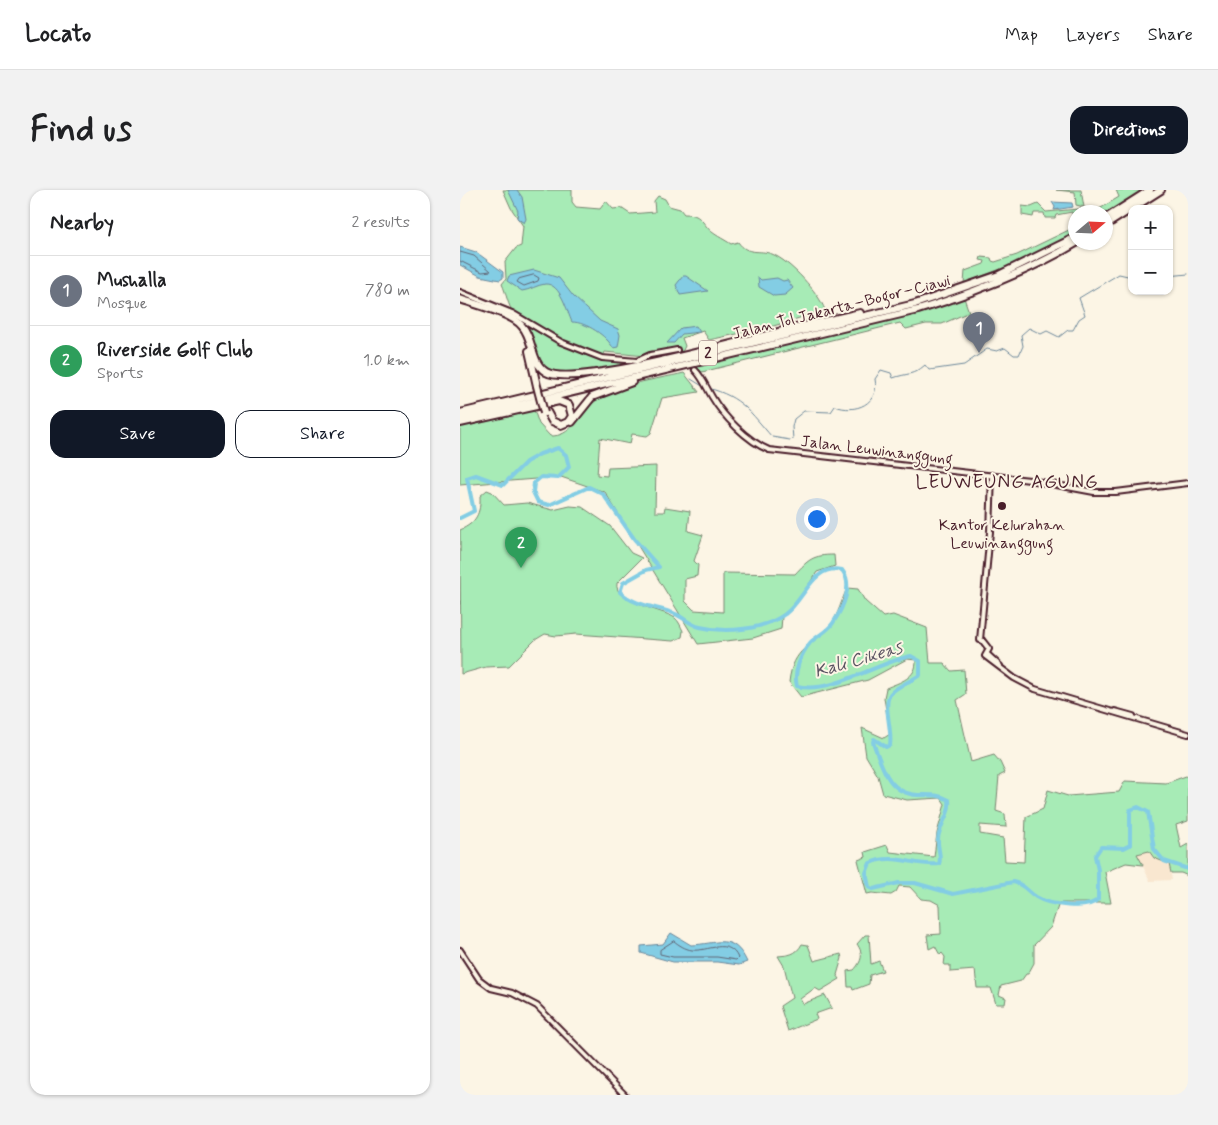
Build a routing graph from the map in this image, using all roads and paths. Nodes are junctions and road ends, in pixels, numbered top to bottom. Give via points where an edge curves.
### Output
1 (1150, 190) edge
2 (1161, 190) edge
3 (1113, 214) edge
4 (1113, 221) edge
5 (1068, 241) edge
6 (1068, 247) edge
7 (970, 289) junction
8 (460, 292) edge
9 (957, 293) junction
10 (460, 300) edge
11 (677, 350) dead end
12 (534, 356) junction
13 (695, 370) dead end
14 (649, 374) junction
15 (539, 386) junction
16 (545, 412) junction
17 (460, 413) edge
18 (460, 419) edge
19 (460, 423) edge
20 (994, 475) junction
21 (1188, 483) edge
22 (1188, 733) edge
23 (460, 950) edge
24 (625, 1095) edge

1 - 3 highway
2 - 4 highway
5 - 7 highway, Jalan Tol Jakarta–Bogor–Ciawi / 2
6 - 7 highway, Jalan Tol Jakarta–Bogor–Ciawi / 2 via 1026,269
7 - 9 highway, Jalan Tol Jakarta–Bogor–Ciawi / 2
8 - 11 main road via 512,314 561,342 602,358 637,360
9 - 12 highway via 589,376 552,375 541,368
9 - 14 highway, Jalan Tol Jakarta–Bogor–Ciawi / 2 via 918,310
9 - 17 highway, Jalan Tol Jakarta–Bogor–Ciawi / 2
10 - 12 highway via 519,323 526,332
10 - 15 highway via 516,326 525,339
12 - 15 highway
13 - 20 main road, Jalan Leuwinanggung via 736,425 769,450
14 - 16 highway via 598,393 564,427 550,424
14 - 18 highway, Jalan Tol Jakarta–Bogor–Ciawi / 2
15 - 16 highway, bridge
16 - 19 highway via 552,421 561,425 572,416 569,405 559,401
20 - 21 main road, Jalan Leuwinanggung via 1100,492
20 - 22 main road via 993,531 981,640 989,647 986,655 1014,676 1046,692
23 - 24 main road via 479,979 491,988 537,1006

